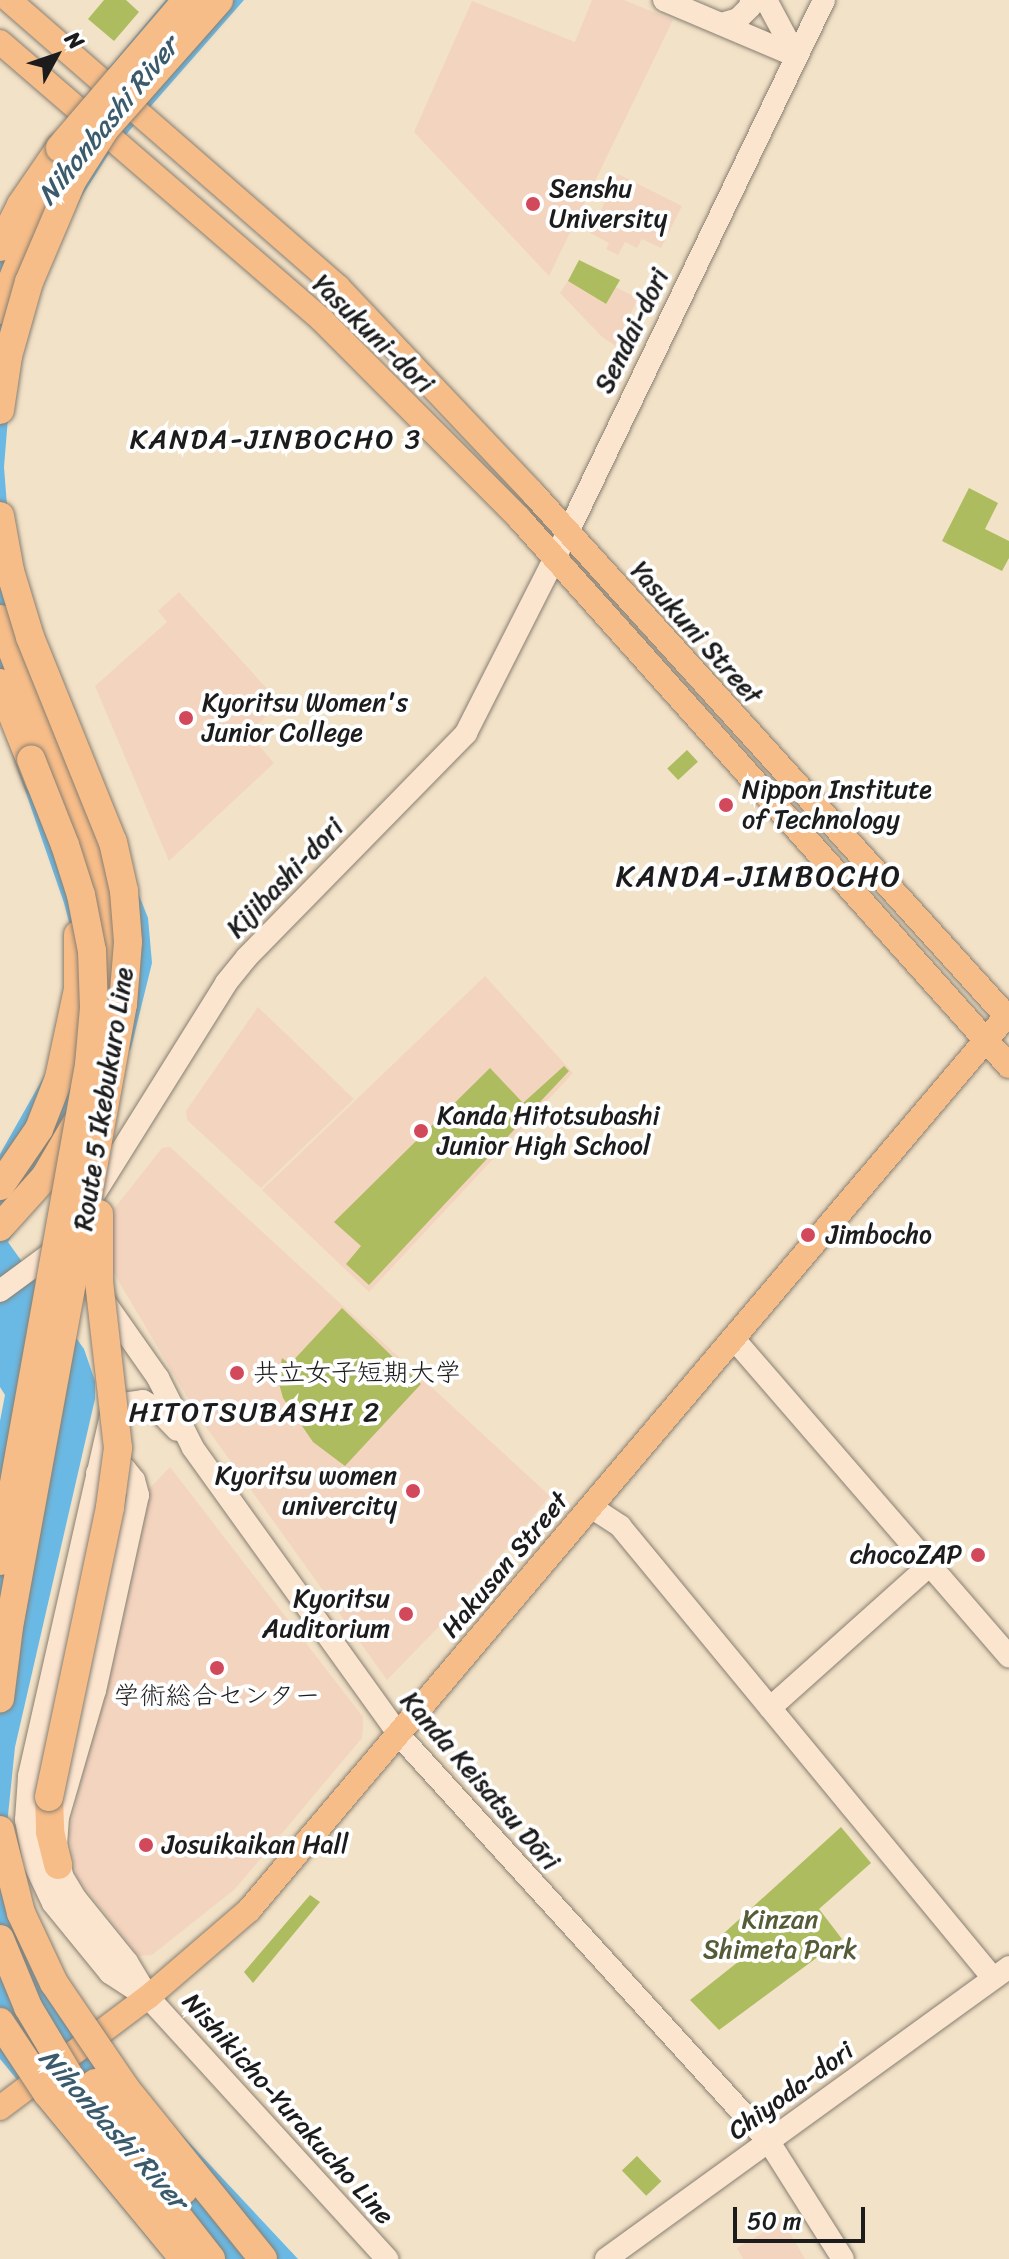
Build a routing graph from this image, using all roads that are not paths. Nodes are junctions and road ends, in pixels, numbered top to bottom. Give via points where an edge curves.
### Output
1 (9, 0) edge
2 (171, 0) edge
3 (187, 0) edge
4 (219, 0) edge
5 (241, 0) edge
6 (664, 0) edge
7 (751, 0) edge
8 (766, 0) edge
9 (824, 0) edge
10 (721, 24) junction
11 (0, 42) edge
12 (796, 56) junction
13 (115, 117) junction
14 (96, 141) junction
15 (60, 148) junction
16 (0, 247) edge
17 (0, 310) edge
18 (0, 410) edge
19 (0, 516) edge
20 (568, 532) junction
21 (555, 558) junction
22 (0, 619) edge
23 (0, 683) edge
24 (31, 759) junction
25 (1008, 1016) edge
26 (987, 1040) junction
27 (1009, 1066) edge
28 (101, 1121) junction
29 (70, 1173) junction
30 (0, 1186) edge
31 (0, 1227) edge
32 (61, 1247) junction
33 (0, 1291) edge
34 (113, 1311) junction
35 (734, 1339) junction
36 (111, 1415) junction
37 (193, 1448) junction
38 (0, 1467) edge
39 (97, 1473) junction
40 (591, 1507) junction
41 (0, 1561) edge
42 (929, 1566) junction
43 (1009, 1657) edge
44 (0, 1698) edge
45 (770, 1708) junction
46 (399, 1735) junction
47 (0, 1830) edge
48 (58, 1865) junction
49 (0, 1939) edge
50 (0, 1968) edge
51 (1001, 1972) edge
52 (148, 1997) junction
53 (0, 2022) edge
54 (0, 2108) edge
55 (769, 2142) junction
56 (184, 2259) edge
57 (211, 2259) edge
58 (240, 2259) edge
59 (263, 2259) edge
60 (387, 2259) edge
61 (606, 2259) edge
62 (843, 2259) edge

1 - 20 main road, Yasukuni-dori, bridge via 338,287
2 - 15 highway, bridge
3 - 15 highway, bridge
4 - 13 highway, bridge
5 - 13 highway, bridge
6 - 10 street
7 - 10 street via 744,15
8 - 12 street
9 - 12 street, Sendai-dori
10 - 12 street
11 - 21 main road, Yasukuni-dori, bridge via 323,321
12 - 20 street, Sendai-dori
13 - 14 highway, bridge
14 - 17 highway, bridge via 43,214
14 - 18 highway, bridge via 37,260 8,356
15 - 16 highway
19 - 28 highway, Route 5 Ikebukuro Line, bridge via 30,637 102,812 124,891 127,972
20 - 21 street, Sendai-dori
20 - 25 main road, Yasukuni Street
21 - 26 main road, Yasukuni-dori
21 - 32 street, Kijibashi-dori via 466,733 226,983
22 - 31 highway, Route 5 Ikebukuro Line, bridge via 93,863 110,966 101,1047 75,1127 45,1177
23 - 24 highway, Route 5 Ikebukuro Line
24 - 29 highway, Route 5 Ikebukuro Line, bridge via 74,870 92,951 93,1037
24 - 30 highway, Route 5 Ikebukuro Line, bridge via 69,875 78,933 78,989 68,1048 48,1109
25 - 26 main road, Hakusan Street
26 - 27 main road
26 - 35 main road, Hakusan Street
28 - 44 highway, Route 5 Ikebukuro Line, bridge
28 - 48 highway, bridge via 99,1281 118,1448 49,1797
29 - 38 highway, bridge via 40,1280
29 - 41 highway, Route 5 Ikebukuro Line, bridge
32 - 33 street, Kijibashi-dori
32 - 34 street, Kanda Keisatsu Dōri
34 - 36 street via 121,1363
34 - 37 street, Kanda Keisatsu Dōri via 158,1378
35 - 40 main road, Hakusan Street
35 - 42 street
36 - 37 street via 122,1404 143,1401
36 - 39 street
37 - 46 street, Kanda Keisatsu Dōri
39 - 48 street via 106,1467 125,1469 138,1495 95,1690 61,1803
39 - 52 street via 29,1777 26,1820 34,1863 53,1903 110,1973
40 - 45 street via 620,1526
40 - 46 main road, Hakusan Street
42 - 43 street
42 - 45 street
45 - 51 street
46 - 52 main road, Hakusan Street via 249,1910
46 - 55 street, Kanda Keisatsu Dōri
47 - 59 highway, bridge via 21,1913 54,1983 126,2089
48 - 52 street via 76,1899
49 - 57 highway, bridge via 28,2007 74,2084
50 - 58 highway, bridge
51 - 55 street, Chiyoda-dori
52 - 54 main road, Hakusan Street, bridge
52 - 60 street, Nishikicho-Yurakucho Line
53 - 56 highway, bridge via 47,2093
55 - 61 street, Chiyoda-dori
55 - 62 street, Kanda Keisatsu Dōri

